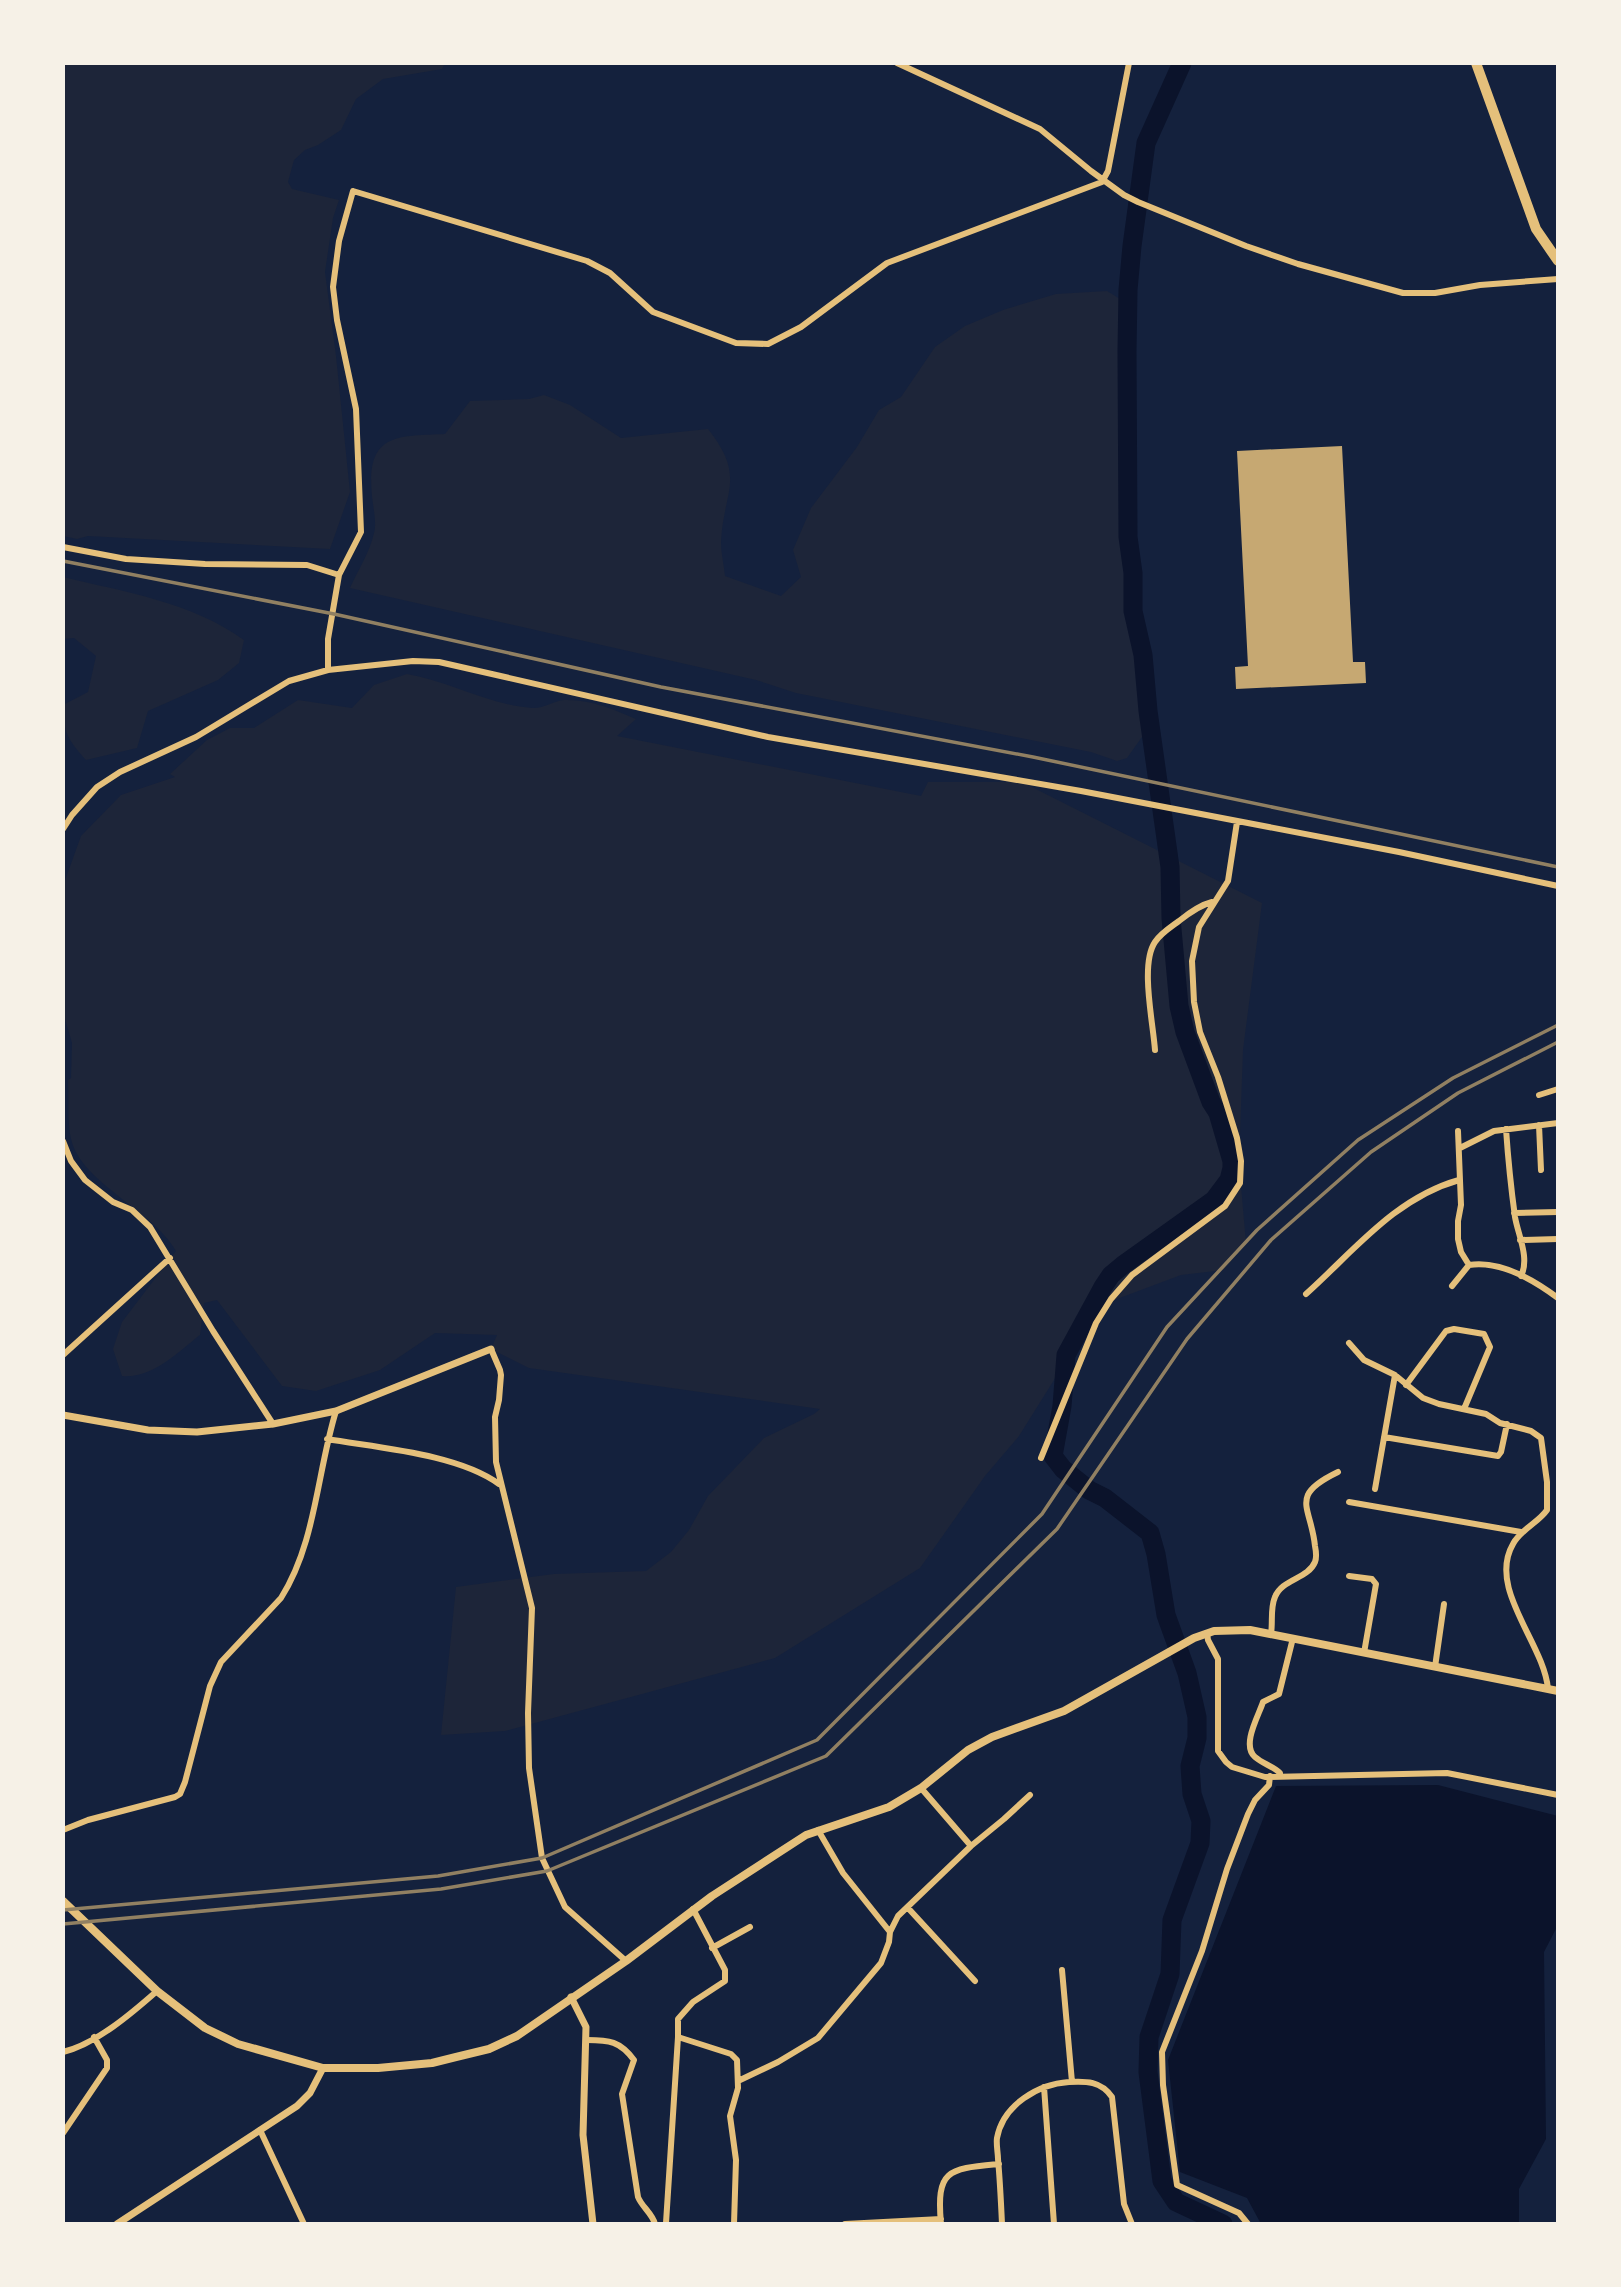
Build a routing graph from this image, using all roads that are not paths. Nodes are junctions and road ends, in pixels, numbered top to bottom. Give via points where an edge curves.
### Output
1 (897, 63) edge
2 (1129, 63) edge
3 (1476, 63) edge
4 (1104, 180) junction
5 (1558, 261) edge
6 (1558, 279) edge
7 (63, 547) edge
8 (339, 575) junction
9 (328, 670) junction
10 (1237, 822) junction
11 (63, 829) edge
12 (1558, 886) edge
13 (1214, 902) junction
14 (1155, 1050) dead end
15 (1558, 1090) edge
16 (1539, 1095) dead end
17 (1558, 1123) edge
18 (1539, 1125) junction
19 (1506, 1129) junction
20 (1458, 1131) dead end
21 (63, 1141) edge
22 (1460, 1148) junction
23 (1541, 1170) dead end
24 (1459, 1180) junction
25 (1558, 1212) edge
26 (1514, 1213) junction
27 (1558, 1239) edge
28 (1520, 1240) junction
29 (170, 1258) junction
30 (1469, 1265) junction
31 (1521, 1276) junction
32 (1452, 1286) dead end
33 (1306, 1294) dead end
34 (1558, 1298) edge
35 (1349, 1343) dead end
36 (491, 1349) joint
37 (63, 1355) edge
38 (1395, 1375) junction
39 (1406, 1385) junction
40 (1464, 1409) junction
41 (336, 1411) junction
42 (63, 1415) edge
43 (273, 1424) junction
44 (1507, 1424) junction
45 (1384, 1437) junction
46 (327, 1439) junction
47 (1041, 1458) dead end
48 (1338, 1472) dead end
49 (499, 1484) junction
50 (1375, 1489) dead end
51 (1349, 1502) dead end
52 (1558, 1502) edge
53 (1548, 1503) junction
54 (1521, 1532) junction
55 (1349, 1576) dead end
56 (1444, 1604) dead end
57 (1207, 1633) junction
58 (1271, 1634) junction
59 (1293, 1638) junction
60 (1364, 1653) junction
61 (1435, 1667) junction
62 (1548, 1689) junction
63 (1558, 1691) edge
64 (1270, 1776) junction
65 (1280, 1777) junction
66 (921, 1788) junction
67 (1030, 1794) dead end
68 (1558, 1794) edge
69 (63, 1830) edge
70 (818, 1830) junction
71 (971, 1846) junction
72 (63, 1902) edge
73 (908, 1908) junction
74 (693, 1909) junction
75 (750, 1927) dead end
76 (890, 1932) junction
77 (712, 1948) junction
78 (626, 1961) junction
79 (1062, 1970) dead end
80 (975, 1981) dead end
81 (157, 1991) junction
82 (571, 1997) junction
83 (678, 2036) junction
84 (94, 2037) junction
85 (587, 2040) junction
86 (63, 2052) edge
87 (323, 2068) junction
88 (738, 2081) junction
89 (1072, 2082) junction
90 (1044, 2087) junction
91 (260, 2130) junction
92 (63, 2133) edge
93 (999, 2164) junction
94 (654, 2221) edge
95 (941, 2222) edge
96 (668, 2223) edge
97 (117, 2224) edge
98 (304, 2224) edge
99 (593, 2224) edge
100 (734, 2224) edge
101 (845, 2224) edge
102 (1002, 2224) edge
103 (1054, 2224) edge
104 (1131, 2224) edge
105 (1248, 2224) edge

1 - 4 street via 1040,129
2 - 4 street
3 - 5 highway via 1536,229
4 - 6 street via 1138,202 1246,246 1403,293
4 - 8 street via 887,263 792,332 768,344 754,345 653,312 610,273 587,261 353,191 339,241 333,287 356,409 361,532
7 - 8 street via 126,559 307,565
8 - 9 street via 328,639
9 - 10 street via 439,662 768,737
9 - 11 street via 289,681 196,737 120,772 97,787
10 - 12 street
10 - 13 street via 1228,881
13 - 14 street via 1184,917 1160,935 1152,948 1148,979
13 - 47 street via 1195,937 1194,1002 1237,1138 1240,1182 1225,1206 1132,1275 1111,1299 1096,1323
15 - 16 street
17 - 18 street
18 - 19 street
18 - 23 street
19 - 22 street
19 - 26 street
20 - 22 street
21 - 29 street via 85,1180 132,1210 150,1227
22 - 24 street
24 - 30 street via 1458,1239
24 - 33 street via 1433,1188 1381,1222
25 - 26 street
26 - 28 street
27 - 28 street
28 - 31 street
29 - 37 street
29 - 43 street
30 - 31 street via 1497,1266
30 - 32 street
31 - 34 street
35 - 38 street via 1364,1360
36 - 41 street
36 - 49 street via 500,1370 495,1418
38 - 39 street
38 - 45 street
39 - 40 street via 1423,1398
39 - 40 street via 1446,1331 1484,1334 1490,1347
40 - 44 street
41 - 43 street
41 - 46 street
42 - 43 street via 148,1430 197,1432
44 - 45 street via 1498,1456
44 - 53 street via 1541,1438
45 - 50 street
46 - 49 street via 448,1461 485,1473
46 - 69 street via 315,1504 287,1589 221,1662 180,1794
48 - 58 street via 1316,1485 1305,1502 1315,1563 1281,1587 1273,1603
49 - 78 street via 532,1608 529,1768 542,1858 565,1907
51 - 54 street
52 - 53 street
53 - 54 street via 1546,1513
54 - 62 street via 1508,1553 1505,1575 1542,1661
55 - 60 street via 1376,1584
56 - 61 street
57 - 58 main road via 1239,1629
57 - 64 street via 1219,1669 1218,1751 1232,1767
57 - 66 main road via 1064,1711 968,1750
58 - 59 main road
59 - 60 main road
59 - 65 street via 1279,1694 1263,1702 1251,1735 1254,1756 1272,1765
60 - 61 main road
61 - 62 main road
62 - 63 main road
64 - 65 street
64 - 105 street via 1269,1785 1248,1814 1162,2052 1177,2185 1239,2213
65 - 68 street via 1447,1773
66 - 70 main road via 889,1807
66 - 71 street
67 - 71 street
70 - 74 main road
70 - 76 street via 843,1873
71 - 73 street
72 - 81 main road
73 - 76 street
73 - 80 street
74 - 77 street
74 - 78 main road
75 - 77 street
76 - 88 street via 881,1963 818,2038
77 - 83 street via 725,1970 725,1981 693,2002 678,2019
78 - 82 main road
79 - 89 street
81 - 84 street
81 - 87 main road via 205,2028 238,2044
82 - 85 street via 586,2027
82 - 87 main road via 517,2036 489,2049 432,2063
83 - 88 street via 732,2054 737,2060
83 - 96 street
84 - 86 street
84 - 92 street via 107,2068
85 - 94 street via 615,2041 634,2060 622,2094 638,2197
85 - 99 street via 582,2123
87 - 91 street via 305,2100
88 - 100 street via 730,2116 736,2160
89 - 90 street
89 - 104 street via 1098,2084 1112,2097 1124,2204
90 - 93 street via 1017,2104 1006,2119 997,2137
90 - 103 street
91 - 97 street
91 - 98 street
93 - 95 street via 958,2170 945,2180 940,2188
93 - 102 street
94 - 96 street
95 - 101 street

